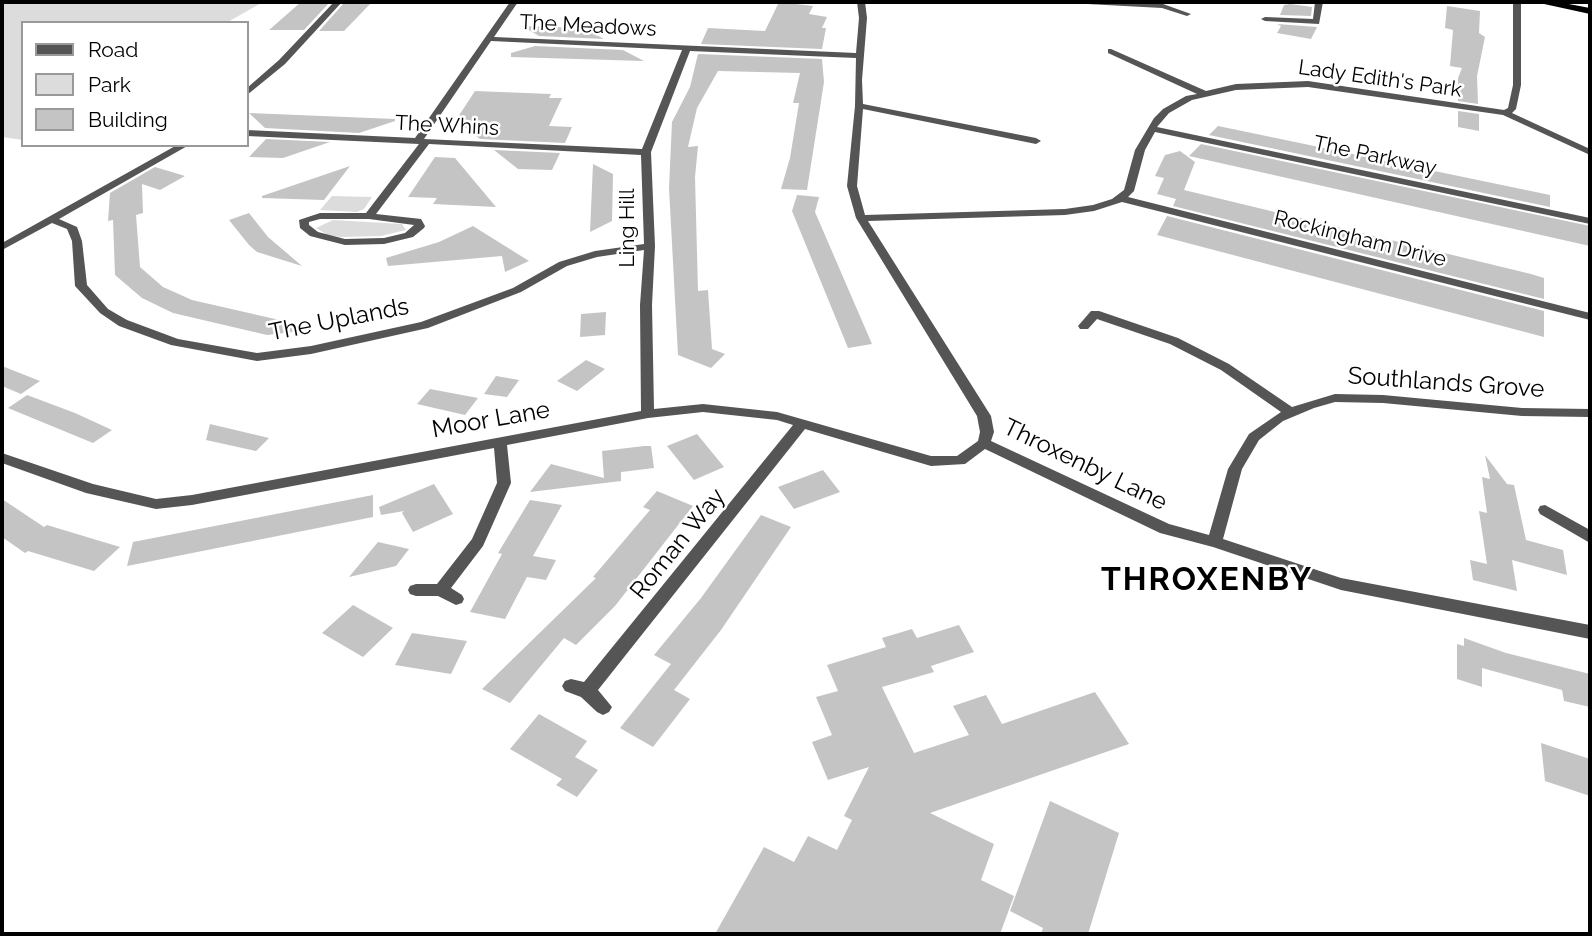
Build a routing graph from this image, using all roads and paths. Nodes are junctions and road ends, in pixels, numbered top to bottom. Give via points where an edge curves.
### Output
1 (338, 2) edge
2 (514, 2) edge
3 (861, 2) edge
4 (1087, 2) edge
5 (1319, 2) edge
6 (1517, 2) edge
7 (1542, 2) edge
8 (1585, 7) edge
9 (1187, 14) dead end
10 (1265, 19) dead end
11 (488, 39) junction
12 (687, 48) junction
13 (1111, 51) dead end
14 (860, 57) junction
15 (248, 91) edge
16 (1205, 94) junction
17 (859, 106) junction
18 (1505, 113) junction
19 (1152, 129) junction
20 (248, 133) edge
21 (1036, 141) dead end
22 (421, 142) junction
23 (180, 147) edge
24 (646, 152) junction
25 (1590, 152) edge
26 (1121, 198) junction
27 (369, 216) junction
28 (861, 218) junction
29 (52, 220) junction
30 (1590, 221) edge
31 (650, 246) junction
32 (2, 247) edge
33 (1590, 317) edge
34 (1084, 326) dead end
35 (1290, 412) junction
36 (1590, 413) edge
37 (648, 414) junction
38 (801, 424) junction
39 (500, 443) junction
40 (984, 443) junction
41 (2, 458) edge
42 (1545, 510) dead end
43 (1590, 537) edge
44 (1215, 542) junction
45 (416, 590) dead end
46 (441, 590) junction
47 (456, 599) dead end
48 (1590, 632) edge
49 (603, 707) dead end

1 - 15 street
2 - 11 street
3 - 14 street, Throxenby Lane
4 - 9 street via 1163,6
5 - 10 street via 1316,22
6 - 18 street via 1517,85 1512,109
7 - 8 highway
11 - 12 street, The Meadows
11 - 22 street
12 - 14 street, The Meadows
12 - 24 street, Ling Hill
13 - 16 street
14 - 17 street, Throxenby Lane
16 - 18 street, Lady Edith's Park via 1254,85 1301,84
16 - 19 street, Lady Edith's Park via 1177,104
17 - 21 street
17 - 28 street, Throxenby Lane via 852,186
18 - 25 street
19 - 26 street, Lady Edith's Park via 1140,149 1132,184
19 - 30 street, The Parkway
20 - 22 street, The Whins
22 - 24 street, The Whins
22 - 27 street
23 - 29 street
24 - 31 street, Ling Hill
26 - 28 street via 1074,211
26 - 33 street, Rockingham Drive
27 - 27 street via 417,220 420,226 410,235 361,243 314,234 304,226 304,220 320,216
28 - 40 street, Throxenby Lane via 984,416
29 - 31 street, The Uplands via 72,227 81,286 104,311 175,342 257,357 424,325 517,290 563,264
29 - 32 street
31 - 37 street, Ling Hill
34 - 35 street via 1095,314 1200,353
35 - 36 street, Southlands Grove via 1335,398
35 - 44 street, Southlands Grove via 1263,428 1245,450 1235,469
37 - 38 street, Moor Lane via 703,408 741,410
37 - 39 street, Moor Lane
38 - 40 street, Moor Lane via 931,461 960,461
38 - 49 street, Roman Way via 579,689
39 - 41 street, Moor Lane via 156,504 91,489
39 - 46 street via 503,483 478,542
40 - 44 street, Throxenby Lane via 1165,529
42 - 43 street
44 - 48 street, Throxenby Lane via 1341,584
45 - 46 street
46 - 47 street

